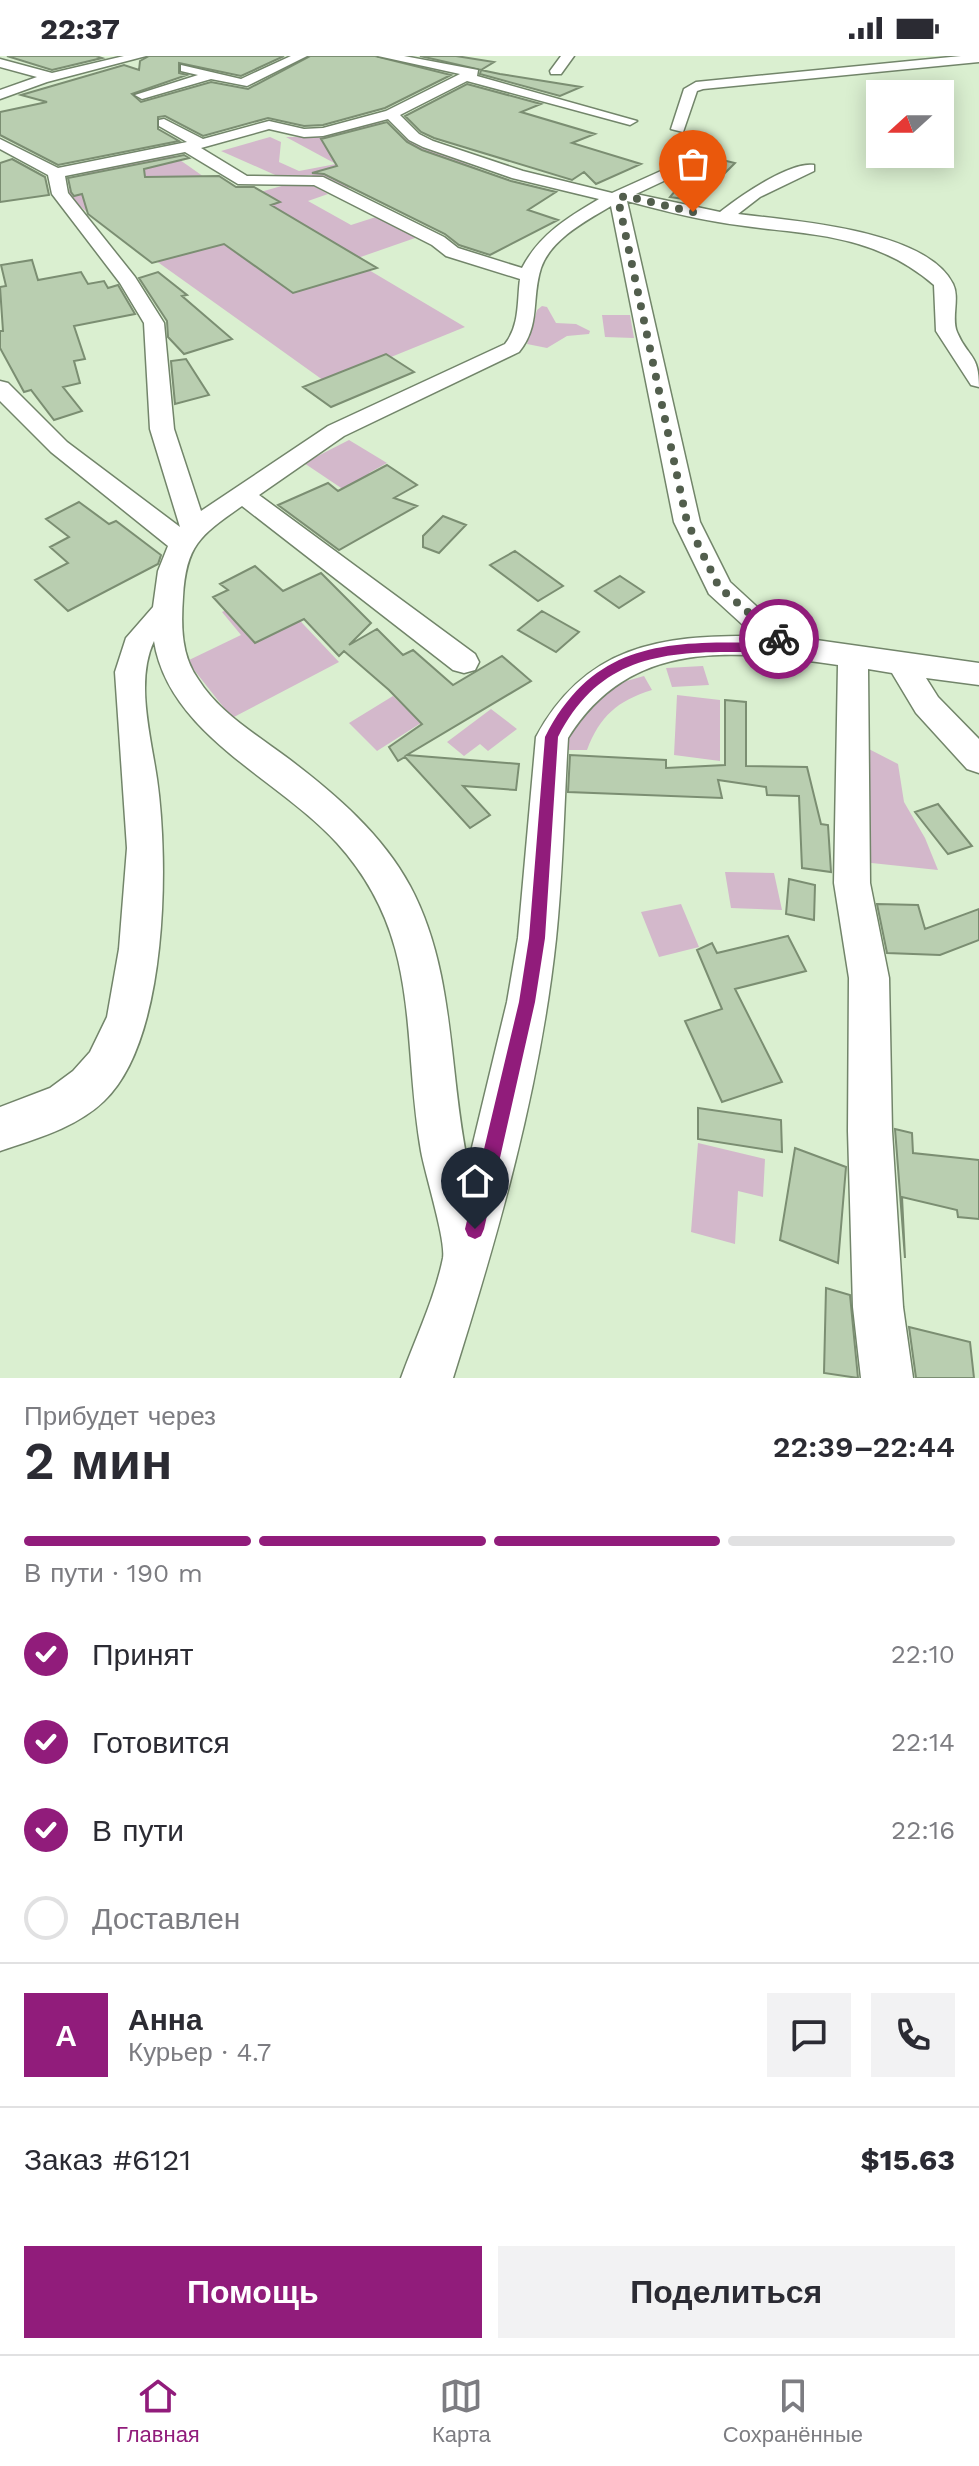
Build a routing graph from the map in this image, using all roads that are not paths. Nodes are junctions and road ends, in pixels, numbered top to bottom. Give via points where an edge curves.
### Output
1 (140, 56) edge
2 (214, 56) edge
3 (301, 56) edge
4 (384, 56) edge
5 (568, 56) edge
6 (979, 58) edge
7 (429, 59) edge
8 (167, 62) edge
9 (0, 63) edge
10 (556, 71) dead end
11 (209, 74) junction
12 (52, 77) junction
13 (466, 77) junction
14 (0, 95) edge
15 (142, 95) dead end
16 (391, 114) junction
17 (630, 121) dead end
18 (164, 123) dead end
19 (678, 129) dead end
20 (0, 143) edge
21 (194, 145) junction
22 (712, 153) dead end
23 (808, 168) dead end
24 (56, 173) junction
25 (621, 198) junction
26 (722, 218) junction
27 (530, 276) junction
28 (979, 380) edge
29 (0, 388) edge
30 (242, 494) junction
31 (187, 535) junction
32 (164, 614) junction
33 (795, 648) junction
34 (853, 658) junction
35 (464, 662) dead end
36 (903, 665) junction
37 (979, 674) edge
38 (979, 760) edge
39 (0, 1129) edge
40 (468, 1255) junction
41 (427, 1378) edge
42 (887, 1378) edge

1 - 12 lane
2 - 8 lane
3 - 11 lane via 242,83
4 - 7 lane
5 - 10 lane
6 - 19 lane via 701,85 691,89
7 - 13 lane via 473,73
8 - 11 lane
9 - 12 lane
11 - 15 lane
12 - 14 lane
13 - 16 lane
13 - 17 lane
16 - 21 lane via 317,133 269,125
16 - 25 lane via 428,144 518,175
18 - 21 lane
20 - 24 lane
21 - 24 lane
21 - 27 lane via 244,181 317,180 452,252
22 - 25 lane
23 - 26 lane via 754,194
24 - 31 lane via 60,194 154,323 162,429
25 - 26 lane
25 - 27 lane via 597,206 548,239
25 - 33 lane via 696,547 730,598
26 - 28 lane via 844,233 929,270 945,288 946,331
27 - 30 lane via 524,330 512,348 336,431
29 - 31 lane via 59,447
30 - 31 lane
30 - 35 lane
31 - 32 lane
32 - 39 lane via 143,634 131,667 145,817 136,974 127,1028 102,1072 79,1095
32 - 40 lane via 179,676 199,704 226,733 335,818 388,881 406,918 424,984 444,1159
33 - 34 lane
33 - 40 lane via 679,647 655,652 599,677 566,710 552,737 527,1002
34 - 36 lane
34 - 42 lane via 852,883 869,978 878,1307
36 - 37 lane
36 - 38 lane via 927,705
40 - 41 lane

